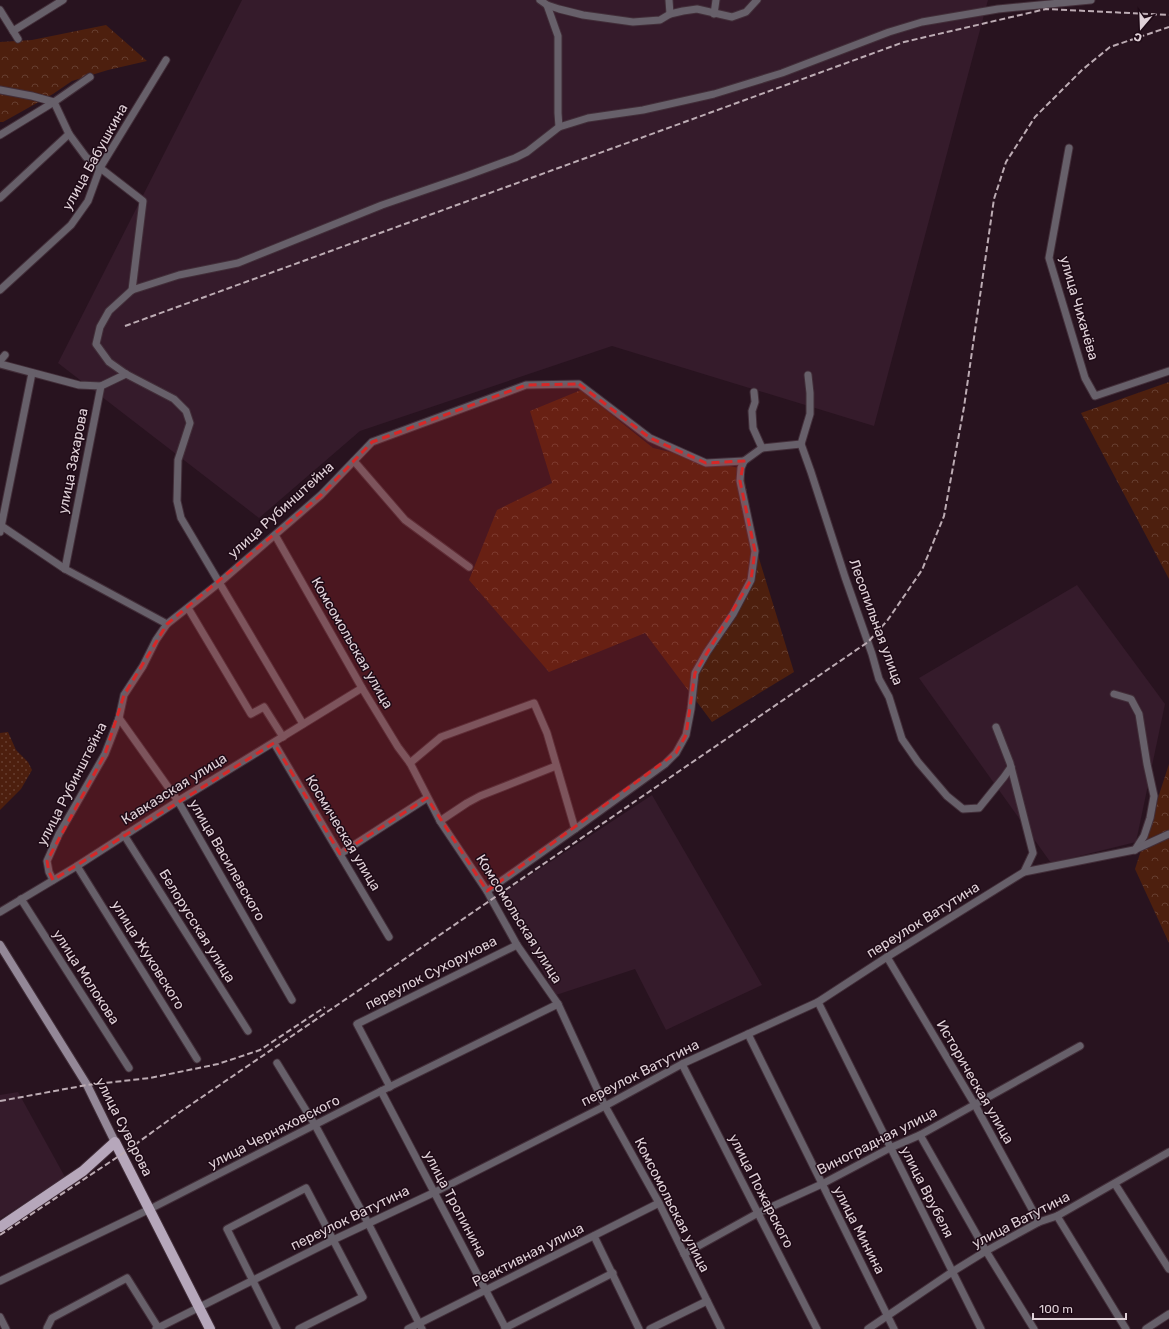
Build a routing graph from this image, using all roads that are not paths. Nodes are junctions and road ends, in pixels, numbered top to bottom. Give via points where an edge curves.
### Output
1 (63, 0) edge
2 (540, 0) edge
3 (669, 0) edge
4 (716, 0) edge
5 (757, 0) edge
6 (1091, 0) edge
7 (547, 5) junction
8 (0, 10) edge
9 (670, 14) junction
10 (714, 14) junction
11 (13, 31) junction
12 (18, 39) dead end
13 (166, 60) dead end
14 (90, 77) dead end
15 (0, 90) edge
16 (54, 102) junction
17 (559, 127) junction
18 (69, 134) junction
19 (0, 135) edge
20 (1069, 148) dead end
21 (100, 168) junction
22 (0, 198) edge
23 (0, 290) edge
24 (132, 290) junction
25 (5, 355) dead end
26 (0, 362) edge
27 (1169, 371) edge
28 (32, 373) junction
29 (126, 374) junction
30 (808, 375) dead end
31 (101, 386) junction
32 (754, 392) dead end
33 (801, 444) junction
34 (762, 448) junction
35 (354, 461) junction
36 (744, 461) junction
37 (0, 528) edge
38 (275, 535) junction
39 (469, 567) dead end
40 (65, 569) junction
41 (219, 583) junction
42 (188, 608) junction
43 (167, 624) junction
44 (362, 688) junction
45 (1114, 694) dead end
46 (119, 718) junction
47 (303, 724) junction
48 (996, 727) dead end
49 (283, 737) junction
50 (274, 743) junction
51 (410, 763) junction
52 (556, 766) junction
53 (1011, 767) junction
54 (427, 798) junction
55 (178, 800) junction
56 (440, 821) junction
57 (575, 829) junction
58 (1169, 834) edge
59 (124, 835) junction
60 (1134, 850) junction
61 (340, 854) junction
62 (77, 866) junction
63 (1024, 872) junction
64 (53, 880) junction
65 (487, 891) junction
66 (21, 899) junction
67 (0, 912) edge
68 (389, 937) dead end
69 (516, 945) junction
70 (1, 949) edge
71 (887, 957) junction
72 (292, 1000) dead end
73 (818, 1002) junction
74 (558, 1004) junction
75 (248, 1031) dead end
76 (748, 1034) junction
77 (1080, 1046) dead end
78 (197, 1059) dead end
79 (276, 1063) dead end
80 (682, 1064) junction
81 (129, 1068) dead end
82 (390, 1087) junction
83 (381, 1091) junction
84 (975, 1105) junction
85 (605, 1106) junction
86 (315, 1126) junction
87 (920, 1135) junction
88 (115, 1142) junction
89 (890, 1148) junction
90 (1169, 1152) edge
91 (822, 1184) junction
92 (1115, 1184) junction
93 (433, 1193) junction
94 (658, 1202) junction
95 (150, 1209) junction
96 (758, 1213) junction
97 (1057, 1216) junction
98 (368, 1222) junction
99 (1039, 1222) junction
100 (0, 1227) edge
101 (594, 1236) junction
102 (333, 1240) junction
103 (986, 1251) junction
104 (684, 1254) junction
105 (1169, 1268) edge
106 (952, 1272) junction
107 (613, 1273) junction
108 (252, 1280) junction
109 (0, 1281) edge
110 (486, 1290) junction
111 (707, 1301) junction
112 (199, 1308) junction
113 (1169, 1314) edge
114 (887, 1315) junction
115 (0, 1317) edge
116 (420, 1326) edge
117 (506, 1328) edge
118 (6, 1329) edge
119 (47, 1329) edge
120 (158, 1329) edge
121 (210, 1329) edge
122 (277, 1329) edge
123 (299, 1329) edge
124 (408, 1329) edge
125 (639, 1329) edge
126 (650, 1329) edge
127 (721, 1329) edge
128 (817, 1329) edge
129 (868, 1329) edge
130 (894, 1329) edge
131 (980, 1329) edge
132 (1034, 1329) edge
133 (1126, 1329) edge
134 (1146, 1329) edge

1 - 11 street
2 - 7 street
3 - 9 street
4 - 10 street
5 - 10 street via 746,12 732,17
6 - 17 street via 998,9 922,22 782,73 714,94 642,110 588,118
7 - 9 street via 583,15 633,22 660,20
7 - 17 street via 558,36
8 - 11 street
9 - 10 street via 697,9
11 - 12 street
13 - 21 street, улица Бабушкина
14 - 16 street
15 - 16 street
16 - 18 street
16 - 19 street
17 - 24 street via 516,158 382,205 238,263 179,275
18 - 21 street via 86,157
18 - 22 street
20 - 27 street, улица Чихачёва via 1049,258 1085,378 1095,396
21 - 23 street, улица Бабушкина via 88,201 71,225
21 - 24 street via 143,201
24 - 29 street via 109,311 100,327 96,344 109,362
25 - 26 street
26 - 28 street
28 - 31 street via 79,385
28 - 37 street
29 - 31 street
29 - 41 street via 174,399 186,411 190,423 178,460 177,501 181,518
30 - 33 street via 810,414
31 - 40 street, улица Захарова
32 - 34 street via 753,428
33 - 34 street
33 - 53 street, Лесопильная улица via 879,679 889,697 902,739 947,796 963,809 979,808
34 - 36 street
35 - 36 street, улица Рубинштейна via 372,442 526,385 579,384 650,438 706,463
35 - 38 street, улица Рубинштейна via 321,495
35 - 39 street via 405,520
36 - 57 street via 740,481 755,551 751,580 733,614 695,673 686,735 676,753 665,764
37 - 40 street
38 - 41 street, улица Рубинштейна
38 - 44 street, Комсомольская улица
40 - 43 street
41 - 42 street, улица Рубинштейна
41 - 47 street
42 - 43 street, улица Рубинштейна
42 - 49 street via 251,714 264,707
43 - 46 street, улица Рубинштейна via 144,666 124,695
44 - 47 street, Кавказская улица
44 - 51 street, Комсомольская улица
45 - 60 street via 1131,699 1139,714 1154,796 1144,836
46 - 55 street, улица Василевского
46 - 64 street, улица Рубинштейна via 105,754 59,834 48,860
47 - 49 street, Кавказская улица
48 - 53 street
49 - 50 street, Кавказская улица
50 - 55 street, Кавказская улица
50 - 61 street, Космическая улица
51 - 52 street via 441,737 534,703 547,733
51 - 54 street, Комсомольская улица
52 - 56 street via 480,796
52 - 57 street
53 - 63 street via 1033,853
54 - 56 street, Комсомольская улица
54 - 61 street
55 - 59 street, Кавказская улица
55 - 72 street, улица Василевского
56 - 65 street, Комсомольская улица
57 - 65 street
58 - 60 street, переулок Ватутина
59 - 62 street, Кавказская улица
59 - 75 street, Белорусская улица
60 - 63 street, переулок Ватутина
61 - 68 street, Космическая улица
62 - 64 street, Кавказская улица
62 - 78 street, улица Жуковского
63 - 71 street, переулок Ватутина
64 - 66 street, Кавказская улица
65 - 69 street, Комсомольская улица
66 - 67 street, Кавказская улица
66 - 81 street, улица Молокова
69 - 74 street, Комсомольская улица
69 - 82 street, переулок Сухорукова via 358,1024
70 - 88 street, улица Суворова via 87,1085
71 - 73 street, переулок Ватутина
71 - 84 street, Историческая улица
73 - 76 street, переулок Ватутина
73 - 89 street, улица Врубеля
74 - 82 street, улица Черняховского
74 - 85 street, Комсомольская улица
76 - 80 street, переулок Ватутина
76 - 91 street, улица Минина
77 - 84 street, Виноградная улица
79 - 86 street
80 - 85 street, переулок Ватутина
80 - 96 street, улица Пожарского
82 - 83 street, улица Черняховского
83 - 86 street, улица Черняховского
83 - 93 street, улица Тропинина
84 - 87 street, Виноградная улица
84 - 99 street, Историческая улица
85 - 93 street, переулок Ватутина
85 - 94 street, Комсомольская улица
86 - 95 street, улица Черняховского
86 - 98 street
87 - 89 street, Виноградная улица
87 - 103 street
88 - 95 main road, улица Суворова
88 - 100 main road via 83,1170
89 - 91 street, Виноградная улица
89 - 106 street, улица Врубеля
90 - 92 street, улица Ватутина
91 - 96 street, Виноградная улица
91 - 114 street, улица Минина
92 - 97 street, улица Ватутина
92 - 105 street
93 - 98 street, переулок Ватутина
93 - 110 street, улица Тропинина
94 - 101 street, Реактивная улица
94 - 104 street, Комсомольская улица
95 - 109 street, улица Черняховского
95 - 112 main road, улица Суворова
96 - 104 street, Виноградная улица
96 - 128 street, улица Пожарского
97 - 99 street, улица Ватутина
97 - 133 street
98 - 102 street, переулок Ватутина
98 - 116 street
99 - 103 street, улица Ватутина
101 - 107 street
101 - 110 street, Реактивная улица
102 - 108 street, переулок Ватутина
102 - 108 street via 306,1188 227,1229
102 - 123 street via 363,1297
103 - 106 street, улица Ватутина
103 - 132 street
104 - 111 street, Комсомольская улица
106 - 114 street, улица Ватутина
106 - 131 street, улица Врубеля
107 - 117 street
107 - 125 street
108 - 112 street, переулок Ватутина
108 - 122 street
110 - 116 street, Реактивная улица
110 - 117 street, улица Тропинина
111 - 126 street
111 - 127 street, Комсомольская улица
112 - 120 street, переулок Ватутина
112 - 121 main road, улица Суворова
113 - 134 street
114 - 129 street, улица Ватутина
114 - 130 street, улица Минина
115 - 118 street
116 - 124 street, Реактивная улица
119 - 120 street via 52,1318 127,1278

